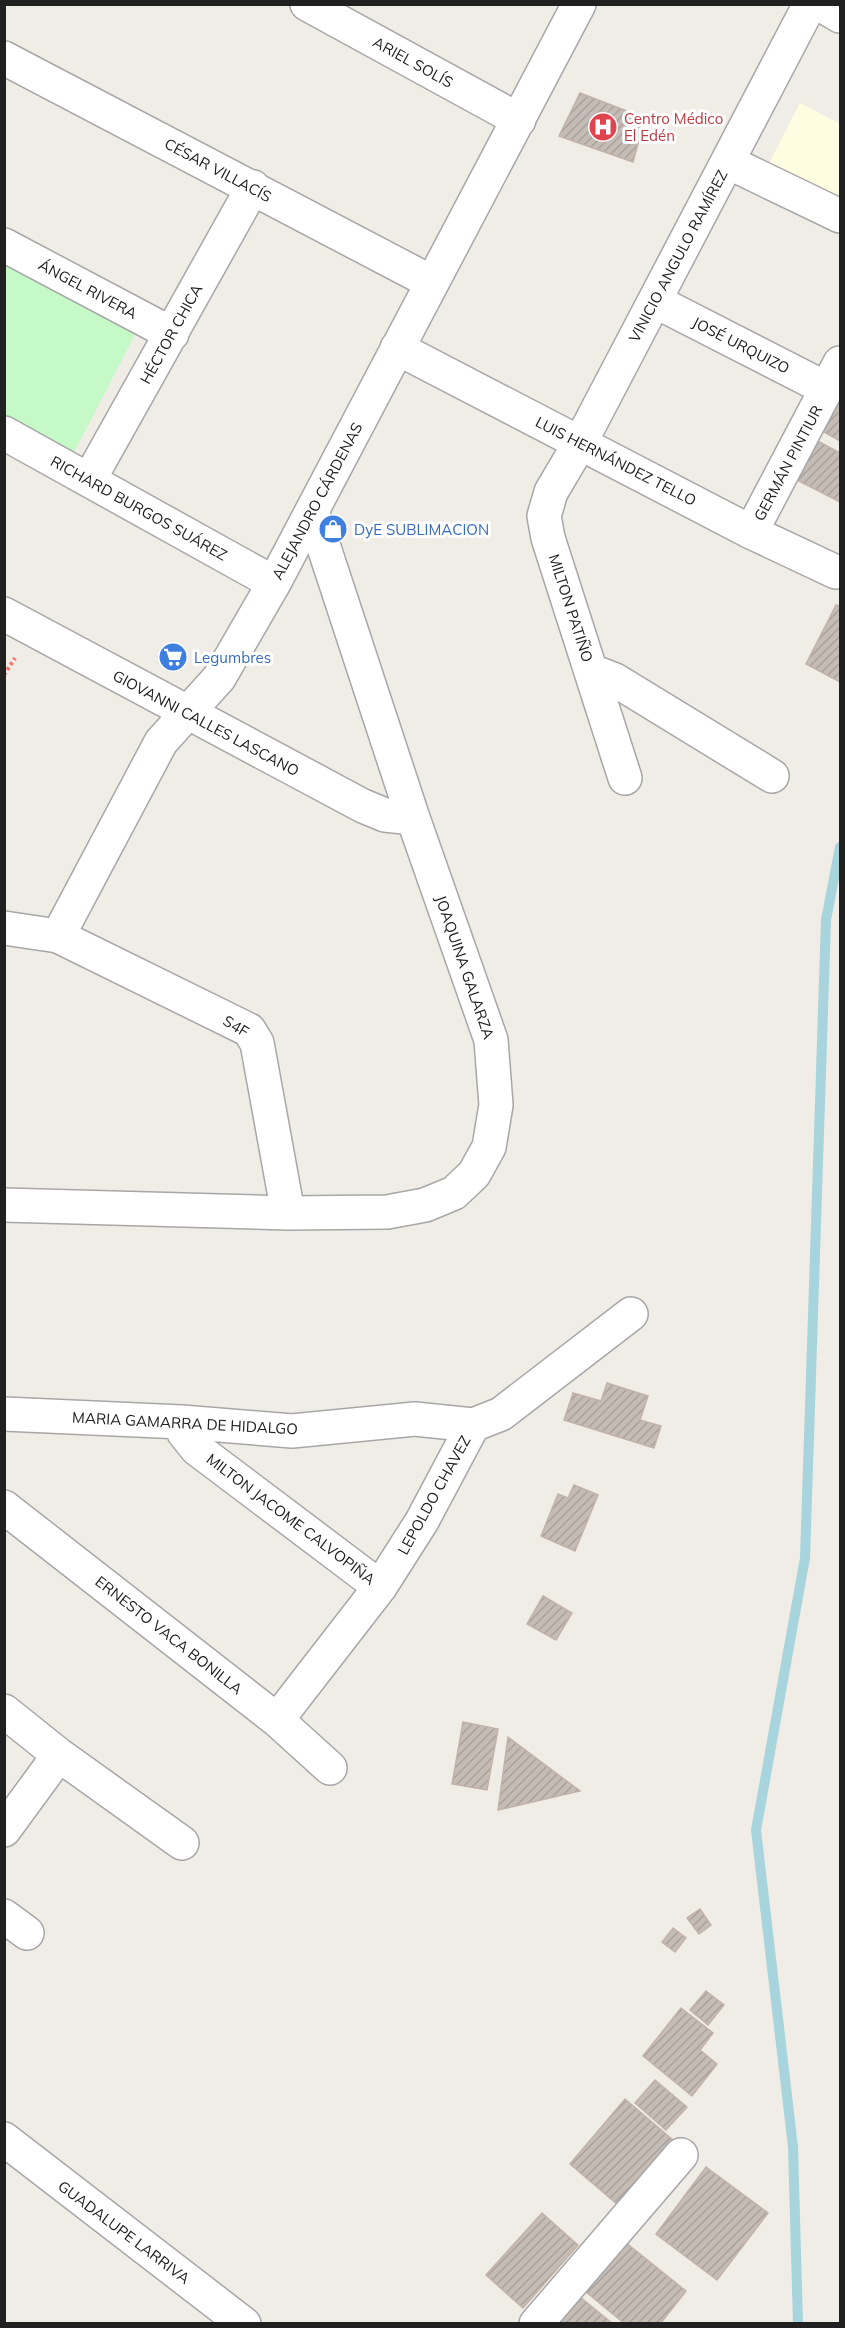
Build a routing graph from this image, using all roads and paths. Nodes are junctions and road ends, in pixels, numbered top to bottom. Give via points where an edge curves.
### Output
1 (579, 4) edge
2 (810, 4) edge
3 (820, 4) edge
4 (328, 9) edge
5 (840, 16) edge
6 (4, 58) edge
7 (519, 120) junction
8 (728, 162) junction
9 (253, 187) junction
10 (840, 216) edge
11 (4, 245) edge
12 (431, 282) junction
13 (655, 301) junction
14 (172, 334) junction
15 (397, 348) junction
16 (834, 376) edge
17 (4, 433) edge
18 (580, 443) junction
19 (90, 480) junction
20 (312, 511) junction
21 (751, 532) junction
22 (836, 572) dead end
23 (274, 583) junction
24 (4, 614) edge
25 (592, 671) junction
26 (189, 714) junction
27 (772, 776) dead end
28 (625, 778) dead end
29 (413, 818) junction
30 (4, 928) edge
31 (58, 936) junction
32 (4, 1205) edge
33 (288, 1213) junction
34 (631, 1314) dead end
35 (4, 1414) edge
36 (182, 1422) junction
37 (473, 1425) junction
38 (4, 1507) edge
39 (380, 1587) junction
40 (4, 1711) edge
41 (277, 1720) junction
42 (59, 1755) junction
43 (330, 1768) dead end
44 (4, 1830) edge
45 (182, 1843) dead end
46 (4, 2139) edge
47 (681, 2155) dead end
48 (244, 2324) edge
49 (537, 2324) edge

1 - 7 street, ALEJANDRO CÁRDENAS
2 - 8 street, VINICIO ANGULO RAMÍREZ
3 - 5 street
4 - 7 street, ARIEL SOLÍS
6 - 9 street, CÉSAR VILLACÍS
7 - 12 street, ALEJANDRO CÁRDENAS
8 - 10 street
8 - 13 street, VINICIO ANGULO RAMÍREZ
9 - 12 street, CÉSAR VILLACÍS
9 - 14 street, HÉCTOR CHICA
11 - 14 street, ÁNGEL RIVERA
12 - 15 street, ALEJANDRO CÁRDENAS
13 - 16 street, JOSÉ URQUIZO
13 - 18 street, VINICIO ANGULO RAMÍREZ
14 - 19 street, HÉCTOR CHICA
15 - 18 street, LUIS HERNÁNDEZ TELLO
15 - 20 street, ALEJANDRO CÁRDENAS
16 - 21 street, GERMÁN PINTIUR
17 - 19 street, RICHARD BURGOS SUÁREZ
18 - 21 street, LUIS HERNÁNDEZ TELLO
18 - 25 street, MILTON PATIÑO via 551,492 544,516
19 - 23 street, RICHARD BURGOS SUÁREZ
20 - 23 street, ALEJANDRO CÁRDENAS
20 - 29 street, JOAQUINA GALARZA
21 - 22 street, LUIS HERNÁNDEZ TELLO
23 - 26 street, ALEJANDRO CÁRDENAS via 219,678
24 - 26 street, GIOVANNI CALLES LASCANO
25 - 27 street via 615,680
25 - 28 street, MILTON PATIÑO
26 - 29 street, GIOVANNI CALLES LASCANO via 363,806 385,815
26 - 31 street, ALEJANDRO CÁRDENAS via 161,742
29 - 33 street, JOAQUINA GALARZA via 491,1040 496,1105 489,1147 465,1183 441,1200 366,1214
30 - 31 street
31 - 33 street, S4F via 249,1030 257,1043
32 - 33 street, JOAQUINA GALARZA
34 - 37 street, LEPOLDO CHAVEZ via 501,1414
35 - 36 street, MARIA GAMARRA DE HIDALGO
36 - 37 street, MARIA GAMARRA DE HIDALGO via 292,1431 415,1419
36 - 39 street, MILTON JACOME CALVOPIÑA via 184,1432 197,1449
37 - 39 street, LEPOLDO CHAVEZ via 422,1521
38 - 41 street, ERNESTO VACA BONILLA
39 - 41 street, LEPOLDO CHAVEZ
40 - 42 street
41 - 43 street, ERNESTO VACA BONILLA
42 - 44 street
42 - 45 street
46 - 48 street, GUADALUPE LARRIVA
47 - 49 street

